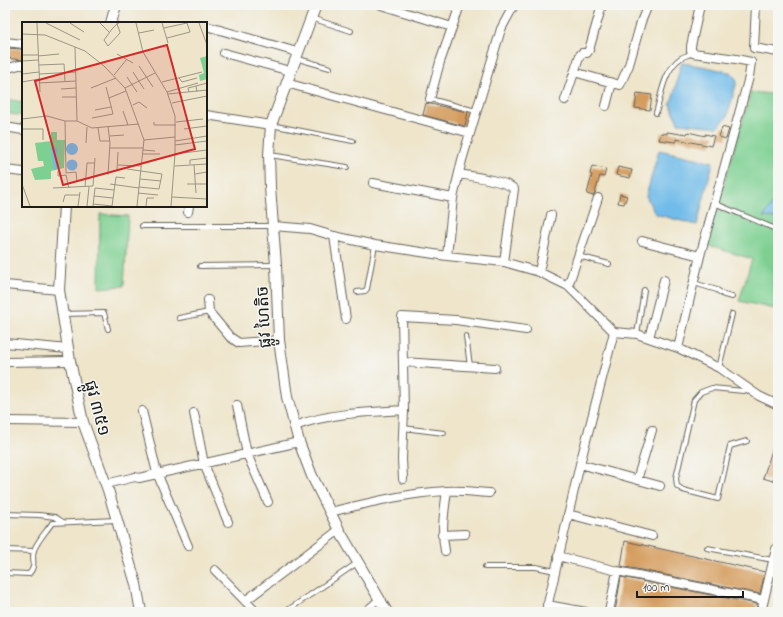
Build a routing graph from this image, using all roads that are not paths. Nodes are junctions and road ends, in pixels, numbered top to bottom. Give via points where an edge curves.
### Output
1 (116, 5) edge
2 (316, 5) edge
3 (381, 5) edge
4 (460, 5) edge
5 (514, 5) edge
6 (602, 5) edge
7 (648, 5) edge
8 (700, 5) edge
9 (756, 5) edge
10 (311, 18) junction
11 (112, 22) edge
12 (207, 26) edge
13 (452, 27) junction
14 (351, 31) dead end
15 (5, 42) edge
16 (22, 44) edge
17 (754, 48) junction
18 (778, 52) edge
19 (224, 53) dead end
20 (693, 53) junction
21 (296, 55) junction
22 (751, 62) junction
23 (22, 65) edge
24 (330, 68) dead end
25 (5, 69) edge
26 (290, 71) junction
27 (574, 72) junction
28 (286, 83) junction
29 (612, 83) junction
30 (430, 99) joint
31 (566, 100) dead end
32 (606, 106) dead end
33 (477, 111) junction
34 (656, 113) dead end
35 (207, 115) edge
36 (271, 125) junction
37 (5, 127) edge
38 (22, 130) edge
39 (470, 133) junction
40 (354, 141) dead end
41 (269, 155) junction
42 (347, 166) dead end
43 (5, 170) edge
44 (22, 172) edge
45 (459, 174) junction
46 (373, 183) dead end
47 (454, 198) junction
48 (598, 198) dead end
49 (714, 203) junction
50 (64, 207) edge
51 (551, 215) dead end
52 (142, 226) dead end
53 (272, 226) junction
54 (778, 230) edge
55 (334, 236) junction
56 (642, 242) dead end
57 (375, 245) junction
58 (447, 256) junction
59 (578, 256) junction
60 (700, 256) junction
61 (504, 262) junction
62 (276, 264) junction
63 (609, 264) dead end
64 (200, 266) dead end
65 (539, 272) junction
66 (664, 280) dead end
67 (694, 283) junction
68 (5, 285) edge
69 (568, 286) junction
70 (59, 290) junction
71 (644, 290) dead end
72 (357, 292) dead end
73 (732, 297) dead end
74 (208, 300) dead end
75 (209, 312) junction
76 (63, 314) junction
77 (732, 314) dead end
78 (180, 318) dead end
79 (346, 319) dead end
80 (108, 329) dead end
81 (526, 330) dead end
82 (614, 332) junction
83 (637, 334) junction
84 (466, 336) dead end
85 (649, 338) junction
86 (279, 340) junction
87 (5, 343) edge
88 (678, 348) junction
89 (68, 349) junction
90 (5, 362) edge
91 (70, 362) junction
92 (403, 362) junction
93 (470, 366) junction
94 (495, 368) dead end
95 (719, 368) junction
96 (747, 387) junction
97 (237, 405) dead end
98 (778, 405) edge
99 (142, 410) dead end
100 (404, 410) junction
101 (194, 413) dead end
102 (5, 421) edge
103 (82, 422) junction
104 (294, 426) junction
105 (403, 428) junction
106 (652, 430) dead end
107 (444, 433) dead end
108 (747, 441) dead end
109 (299, 442) junction
110 (247, 454) junction
111 (204, 464) junction
112 (580, 464) junction
113 (158, 473) junction
114 (403, 478) dead end
115 (637, 480) junction
116 (660, 486) dead end
117 (107, 487) junction
118 (447, 491) junction
119 (489, 493) dead end
120 (268, 502) dead end
121 (330, 512) junction
122 (5, 514) edge
123 (568, 514) junction
124 (117, 520) junction
125 (228, 522) dead end
126 (64, 523) junction
127 (339, 530) junction
128 (465, 534) dead end
129 (442, 535) junction
130 (652, 536) dead end
131 (778, 540) edge
132 (188, 546) dead end
133 (708, 548) dead end
134 (776, 549) joint
135 (5, 550) edge
136 (34, 551) junction
137 (446, 551) dead end
138 (558, 556) junction
139 (773, 560) junction
140 (357, 562) junction
141 (485, 567) dead end
142 (214, 570) dead end
143 (555, 570) junction
144 (617, 571) junction
145 (5, 572) edge
146 (379, 599) junction
147 (764, 600) junction
148 (245, 601) junction
149 (546, 608) edge
150 (288, 610) dead end
151 (141, 612) edge
152 (256, 612) edge
153 (364, 612) edge
154 (388, 612) edge
155 (586, 612) edge
156 (609, 612) edge
157 (762, 612) edge

1 - 11 street
2 - 10 street, ផ្លូវ ហៃតិច
3 - 13 street
4 - 13 street
5 - 33 street via 501,29
6 - 27 street via 588,51 580,55
7 - 29 street via 621,83
8 - 20 street via 691,46
9 - 17 street
10 - 14 lane
10 - 21 street, ផ្លូវ ហៃតិច
12 - 21 street
13 - 30 street
15 - 16 street
17 - 18 street
17 - 22 street
19 - 26 street
20 - 22 street
20 - 34 lane via 674,64
21 - 24 lane
21 - 26 street, ផ្លូវ ហៃតិច
22 - 49 street
23 - 25 street
26 - 28 street, ផ្លូវ ហៃតិច
27 - 29 street
27 - 31 street
28 - 36 street, ផ្លូវ ហៃតិច
28 - 39 street
29 - 32 street
30 - 33 lane
33 - 39 street
35 - 36 street
36 - 40 lane
36 - 41 street, ផ្លូវ ហៃតិច
37 - 38 street
39 - 45 street
41 - 42 lane
41 - 53 street, ផ្លូវ ហៃតិច
43 - 44 street
45 - 47 street
45 - 61 street via 501,183 514,189
46 - 47 street
47 - 58 street
48 - 59 street
49 - 54 lane
49 - 60 street
50 - 70 street, ផ្លូវ ៣៥១
51 - 65 street
52 - 53 lane
53 - 55 street via 310,229
53 - 62 street, ផ្លូវ ហៃតិច
55 - 57 street
55 - 79 street
56 - 60 street
57 - 58 street
57 - 72 lane via 367,289
58 - 61 street
59 - 63 lane
59 - 69 street
60 - 67 street
61 - 65 street
62 - 64 lane
62 - 86 street, ផ្លូវ ហៃតិច
65 - 69 street
66 - 85 street
67 - 73 lane
67 - 88 street
68 - 70 street
69 - 82 street
70 - 76 street, ផ្លូវ ៣៥១
71 - 83 lane
74 - 75 street
75 - 78 lane
75 - 86 street via 230,337 240,343
76 - 80 lane via 104,313
76 - 89 street, ផ្លូវ ៣៥១
77 - 95 lane
81 - 92 street via 456,320 402,317
82 - 83 street
82 - 112 street
83 - 85 street
84 - 93 lane
85 - 88 street
86 - 104 street, ផ្លូវ ហៃតិច
87 - 89 street
88 - 95 street
89 - 91 street, ផ្លូវ ៣៥១
90 - 91 street
91 - 103 street, ផ្លូវ ៣៥១
92 - 93 street
92 - 100 street
93 - 94 street
95 - 96 street
96 - 98 street
96 - 108 lane via 744,391 712,388 701,392 694,400 676,478 677,486 683,490 720,498 730,446
97 - 110 street
99 - 113 street
100 - 104 street via 345,413
100 - 105 street
101 - 111 street
102 - 103 street
103 - 117 street, ផ្លូវ ៣៥១
104 - 109 street, ផ្លូវ ហៃតិច
105 - 107 lane
105 - 114 street
106 - 115 street
109 - 110 street
109 - 121 street, ផ្លូវ ហៃតិច
110 - 111 street
110 - 120 street
111 - 113 street
111 - 125 street
112 - 115 street
112 - 123 street
113 - 117 street via 139,478 136,482
113 - 132 street
115 - 116 street
117 - 124 street, ផ្លូវ ៣៥១
118 - 119 street
118 - 121 street via 400,496
118 - 129 street
121 - 127 street, ផ្លូវ ហៃតិច
122 - 126 lane via 55,517
123 - 130 street
123 - 138 street
124 - 126 lane
124 - 151 street, ផ្លូវ ៣៥១ via 136,584
126 - 136 lane via 52,523
127 - 140 street, ផ្លូវ ហៃតិច
127 - 148 street
128 - 129 street
129 - 137 street
131 - 134 lane
133 - 139 lane
134 - 139 street
135 - 136 lane
136 - 145 lane via 33,569 29,574
138 - 143 street
138 - 144 street
139 - 147 street
140 - 146 street, ផ្លូវ ហៃតិច
140 - 150 lane
141 - 143 lane via 536,567
142 - 148 street
143 - 149 street
144 - 147 street
144 - 156 street
146 - 153 street
146 - 154 street, ផ្លូវ ហៃតិច
147 - 157 street
148 - 152 street
149 - 155 street

